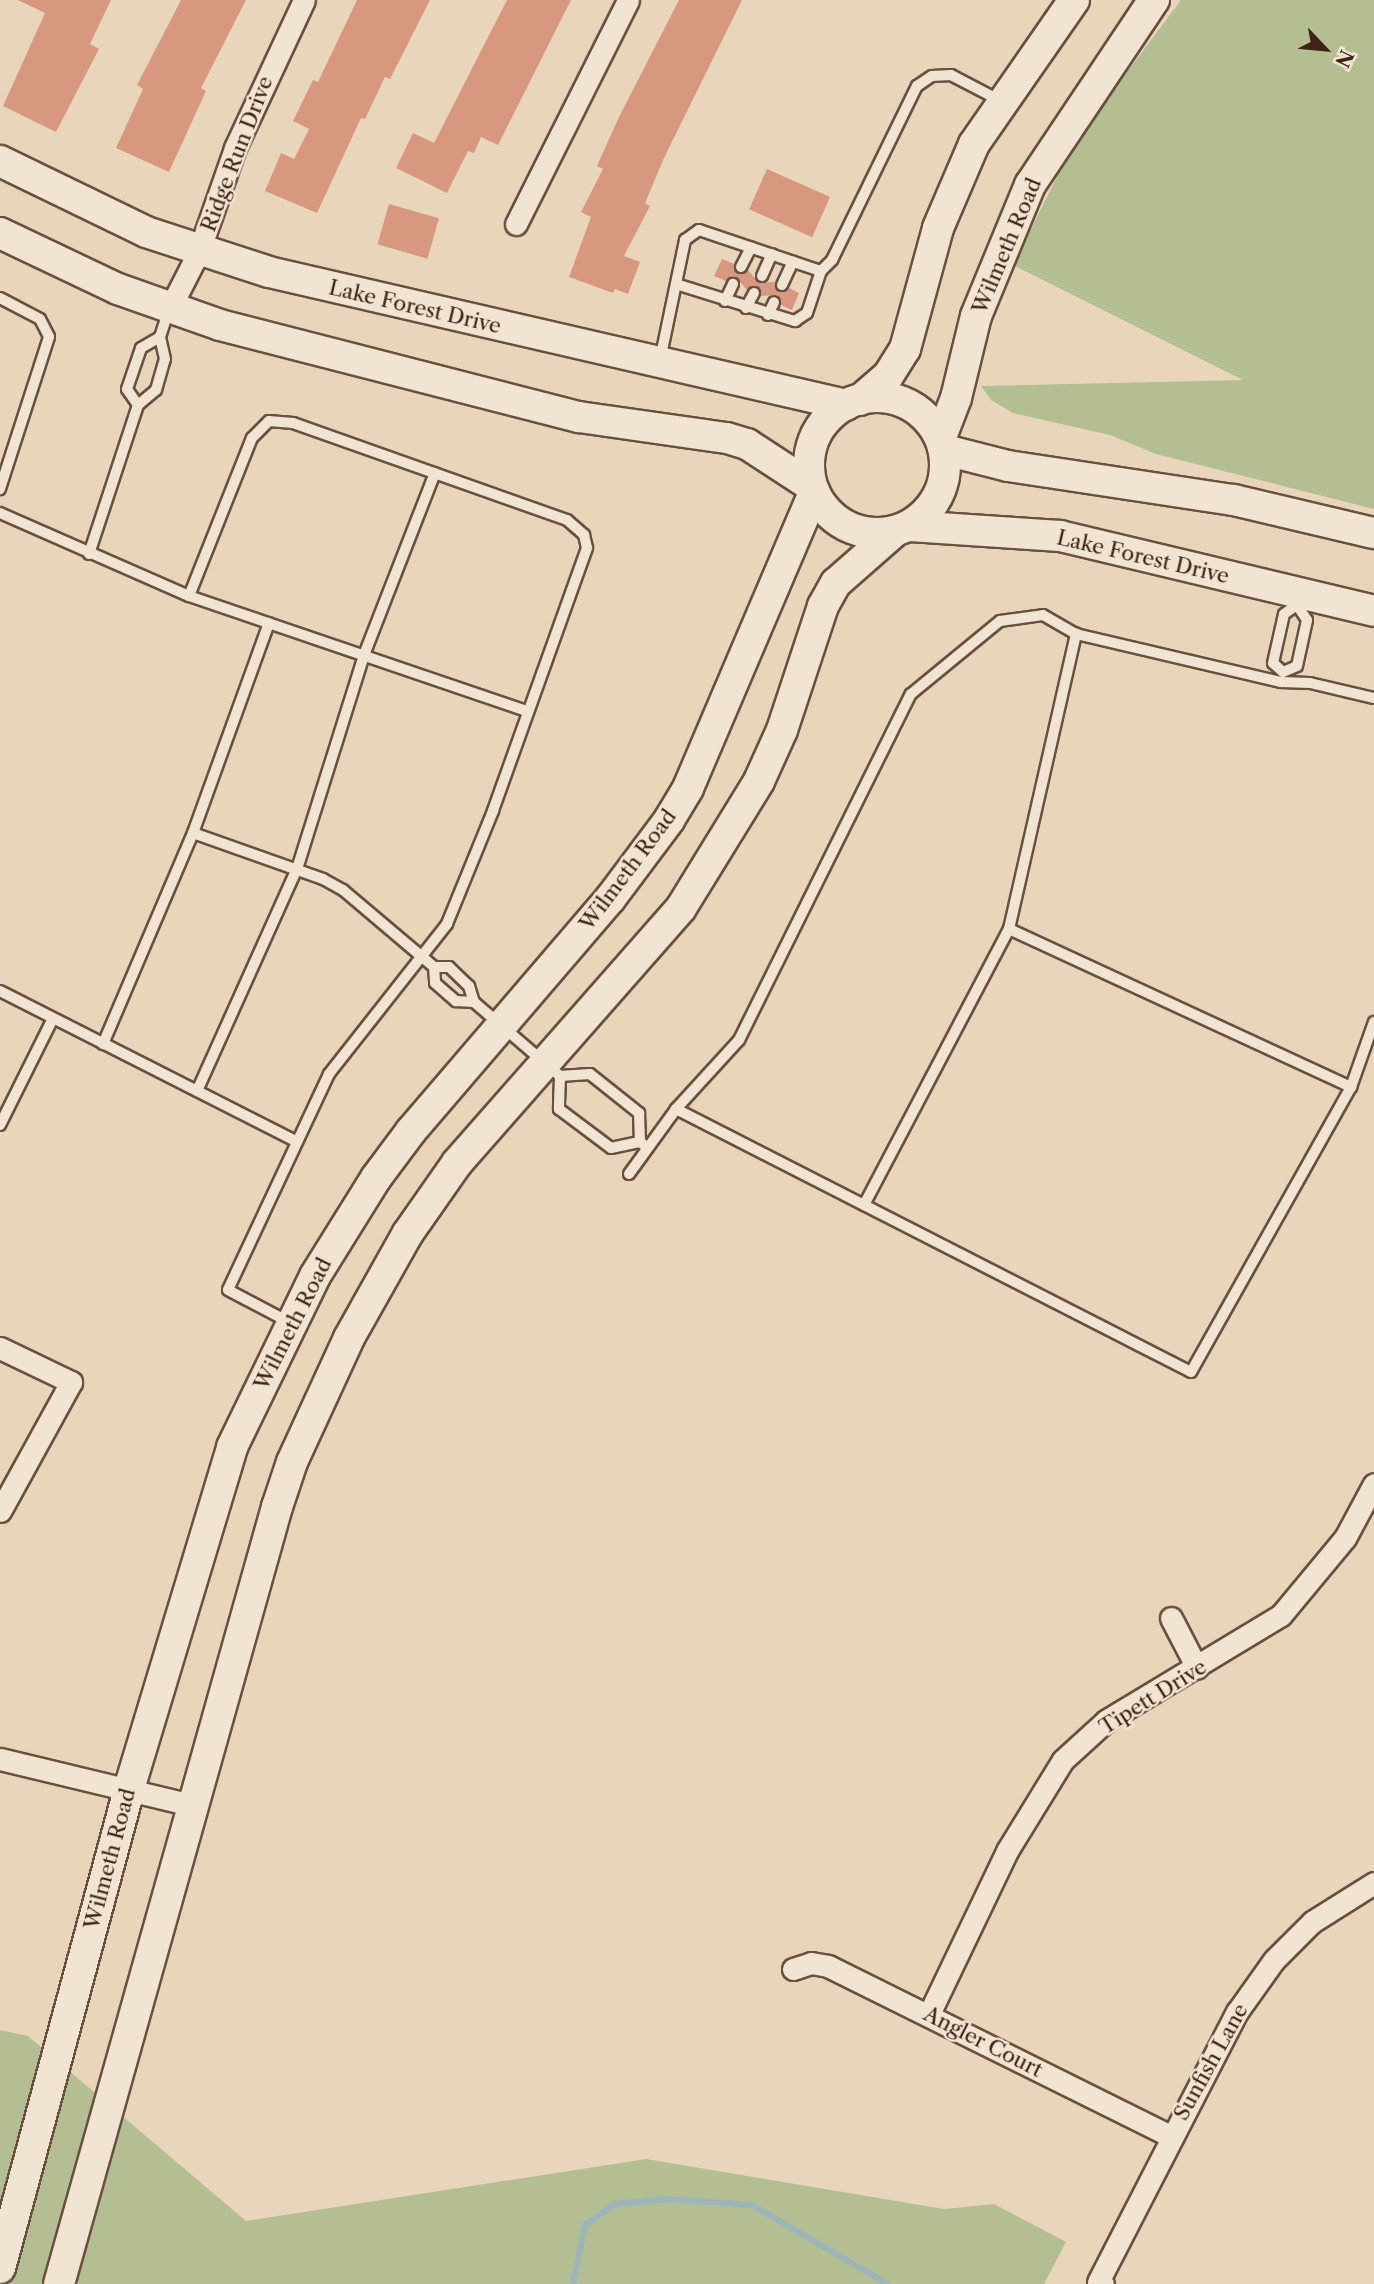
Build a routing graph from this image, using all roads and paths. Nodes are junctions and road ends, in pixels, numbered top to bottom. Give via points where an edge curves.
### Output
1 (304, 0) edge
2 (628, 0) edge
3 (1074, 0) edge
4 (1154, 0) edge
5 (1001, 101) junction
6 (0, 161) edge
7 (516, 224) dead end
8 (0, 233) edge
9 (751, 247) junction
10 (199, 251) junction
11 (772, 254) junction
12 (793, 261) junction
13 (741, 267) dead end
14 (821, 271) junction
15 (762, 276) dead end
16 (676, 284) junction
17 (733, 284) dead end
18 (782, 285) dead end
19 (754, 293) dead end
20 (0, 298) edge
21 (725, 301) junction
22 (774, 302) dead end
23 (170, 308) junction
24 (746, 308) junction
25 (768, 315) junction
26 (160, 337) junction
27 (659, 363) junction
28 (853, 402) junction
29 (138, 405) junction
30 (943, 443) junction
31 (435, 473) junction
32 (812, 488) junction
33 (0, 489) edge
34 (0, 513) edge
35 (902, 529) junction
36 (1374, 533) edge
37 (89, 554) junction
38 (189, 596) junction
39 (1298, 600) junction
40 (1374, 611) edge
41 (269, 623) junction
42 (1076, 634) junction
43 (364, 655) junction
44 (1282, 677) junction
45 (1374, 698) edge
46 (527, 710) junction
47 (193, 832) junction
48 (297, 869) junction
49 (1009, 929) junction
50 (421, 958) junction
51 (434, 967) junction
52 (0, 991) edge
53 (474, 1002) junction
54 (53, 1018) junction
55 (1374, 1022) edge
56 (502, 1024) junction
57 (103, 1044) junction
58 (553, 1070) junction
59 (1351, 1087) junction
60 (197, 1091) junction
61 (676, 1109) junction
62 (0, 1125) edge
63 (296, 1141) junction
64 (644, 1145) junction
65 (629, 1174) dead end
66 (864, 1205) junction
67 (291, 1324) junction
68 (0, 1348) edge
69 (1372, 1492) edge
70 (0, 1511) edge
71 (1171, 1618) dead end
72 (1197, 1668) junction
73 (0, 1759) edge
74 (129, 1789) junction
75 (191, 1805) junction
76 (1374, 1883) edge
77 (793, 1969) dead end
78 (929, 2014) junction
79 (1170, 2136) junction
80 (0, 2268) edge
81 (1100, 2283) edge
82 (59, 2284) edge

1 - 10 street, Ridge Run Drive via 235,148
2 - 7 street
3 - 5 street
4 - 30 street, Wilmeth Road via 1030,186 976,316
5 - 14 lane via 951,75 932,76 917,86 832,260
5 - 28 street via 974,144 938,228 905,349 888,376
6 - 10 street, Lake Forest Drive via 107,215
8 - 23 street via 90,277
9 - 11 lane
9 - 13 lane
9 - 16 lane via 699,230 685,240
10 - 23 street, Ridge Run Drive
10 - 27 street, Lake Forest Drive via 282,275
11 - 12 lane
11 - 15 lane
12 - 14 lane
12 - 18 lane
14 - 25 lane via 807,313 794,321
16 - 21 lane
16 - 27 lane
17 - 21 lane
19 - 24 lane
20 - 33 lane via 40,319 49,337
21 - 24 lane
22 - 25 lane
23 - 26 lane
23 - 32 street via 257,335 579,417 737,441 788,467
24 - 25 lane
26 - 29 lane via 165,359 156,390
26 - 29 lane via 141,348 127,389
27 - 28 street, Lake Forest Drive
28 - 30 street via 905,403
28 - 32 street via 815,438
29 - 37 lane
30 - 35 street via 939,493
30 - 36 street via 1008,467 1234,500
31 - 38 lane via 293,423 269,421 252,438
31 - 43 lane
31 - 46 lane via 567,520 584,536 585,563
32 - 35 street via 825,509 849,527
32 - 56 street, Wilmeth Road via 688,788 610,900
34 - 37 lane
35 - 39 street, Lake Forest Drive via 1060,536
35 - 58 street via 854,564 823,606 782,730 732,832 681,908
37 - 38 lane
38 - 41 lane
39 - 40 street, Lake Forest Drive
39 - 44 lane via 1284,614 1273,663
39 - 44 lane via 1307,620 1297,666
41 - 43 lane
41 - 47 lane
42 - 44 lane
42 - 49 lane
42 - 61 lane via 1044,615 1000,621 911,694 739,1040
43 - 46 lane
43 - 48 lane
44 - 45 lane
46 - 50 lane via 465,882 447,924
47 - 48 lane
47 - 57 lane
48 - 50 lane via 351,896
48 - 60 lane
49 - 59 lane
49 - 66 lane
50 - 51 lane
50 - 63 lane via 329,1074
51 - 53 lane via 449,967 469,986
51 - 53 lane via 435,983 456,1001
52 - 54 lane
53 - 56 lane
54 - 57 lane
54 - 62 lane
55 - 59 lane
56 - 58 lane
56 - 67 street, Wilmeth Road via 376,1178
57 - 60 lane
58 - 64 lane via 590,1074 639,1113
58 - 64 lane via 559,1109 611,1148
58 - 75 street via 457,1163 408,1233 349,1338 292,1462
59 - 66 lane via 1191,1371
60 - 63 lane
61 - 64 lane
61 - 66 lane
63 - 67 lane via 228,1290
64 - 65 lane
67 - 74 street, Wilmeth Road via 232,1447
68 - 70 street via 71,1382
69 - 72 street, Tipett Drive via 1345,1538 1281,1615
71 - 72 street
72 - 78 street, Tipett Drive via 1107,1720 1063,1760 1007,1851
73 - 74 street
74 - 75 street
74 - 80 street, Wilmeth Road
75 - 82 street
76 - 79 street, Sunfish Lane via 1312,1922 1274,1960 1237,2012
77 - 78 street, Angler Court via 811,1963 828,1966
78 - 79 street, Angler Court
79 - 81 street, Sunfish Lane

